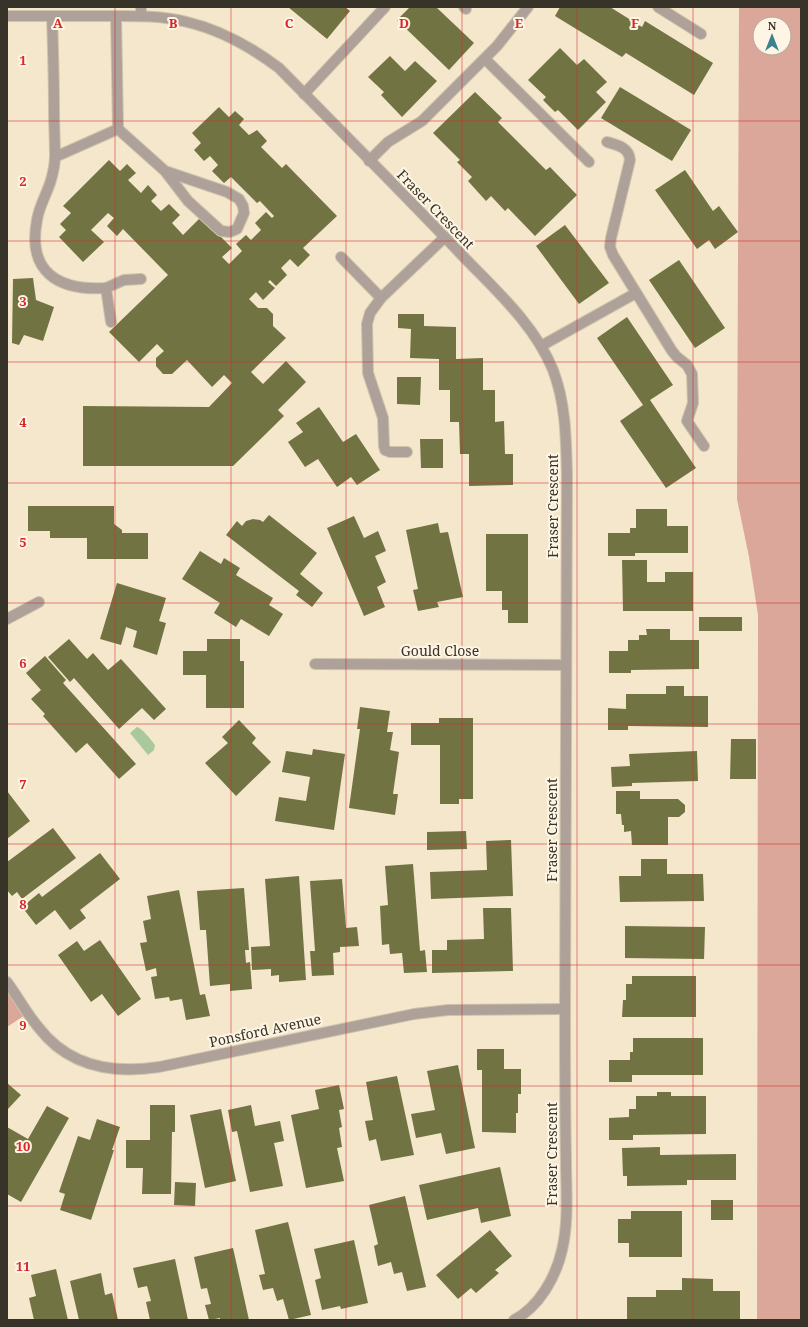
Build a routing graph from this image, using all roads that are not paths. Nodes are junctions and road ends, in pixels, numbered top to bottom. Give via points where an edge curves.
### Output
1 (385, 7) edge
2 (528, 7) edge
3 (658, 7) edge
4 (141, 12) edge
5 (7, 16) edge
6 (52, 16) junction
7 (116, 16) junction
8 (701, 34) dead end
9 (485, 59) junction
10 (304, 94) junction
11 (118, 129) junction
12 (607, 142) dead end
13 (55, 157) junction
14 (369, 160) junction
15 (589, 162) dead end
16 (165, 171) junction
17 (445, 236) junction
18 (341, 257) dead end
19 (141, 279) dead end
20 (106, 288) junction
21 (636, 292) junction
22 (381, 298) junction
23 (111, 322) dead end
24 (541, 346) junction
25 (704, 446) dead end
26 (407, 452) dead end
27 (39, 602) dead end
28 (7, 619) edge
29 (315, 664) dead end
30 (566, 665) junction
31 (7, 982) edge
32 (565, 1009) junction
33 (518, 1319) edge

1 - 10 street
2 - 9 street via 507,36
3 - 8 street
4 - 7 street, Fraser Crescent
4 - 10 street, Fraser Crescent via 186,21 227,36 279,68
5 - 6 street, Fraser Crescent
6 - 7 street, Fraser Crescent
6 - 13 street
7 - 11 street
9 - 14 street via 422,121 388,142
9 - 15 street
10 - 14 street, Fraser Crescent
11 - 13 street
11 - 16 street
12 - 21 street via 621,146 630,156 610,248
13 - 20 street via 51,180 37,220 37,255 42,267 58,281 80,288
14 - 17 street, Fraser Crescent
16 - 16 street via 239,198 244,213 237,229 230,232 221,231 188,201
17 - 22 street
17 - 24 street, Fraser Crescent via 506,301
18 - 22 street
19 - 20 street via 124,280
20 - 23 street
21 - 24 street
21 - 25 street via 677,357 691,369 693,403 687,421
22 - 26 street via 370,313 367,324 368,373 383,418 385,450
24 - 30 street, Fraser Crescent via 553,370 565,416
27 - 28 street
29 - 30 street, Gould Close
30 - 32 street, Fraser Crescent
31 - 32 street, Ponsford Avenue via 39,1028 62,1051 76,1059 109,1069 159,1067 414,1014 448,1010
32 - 33 street, Fraser Crescent via 566,1207 563,1250 543,1293

